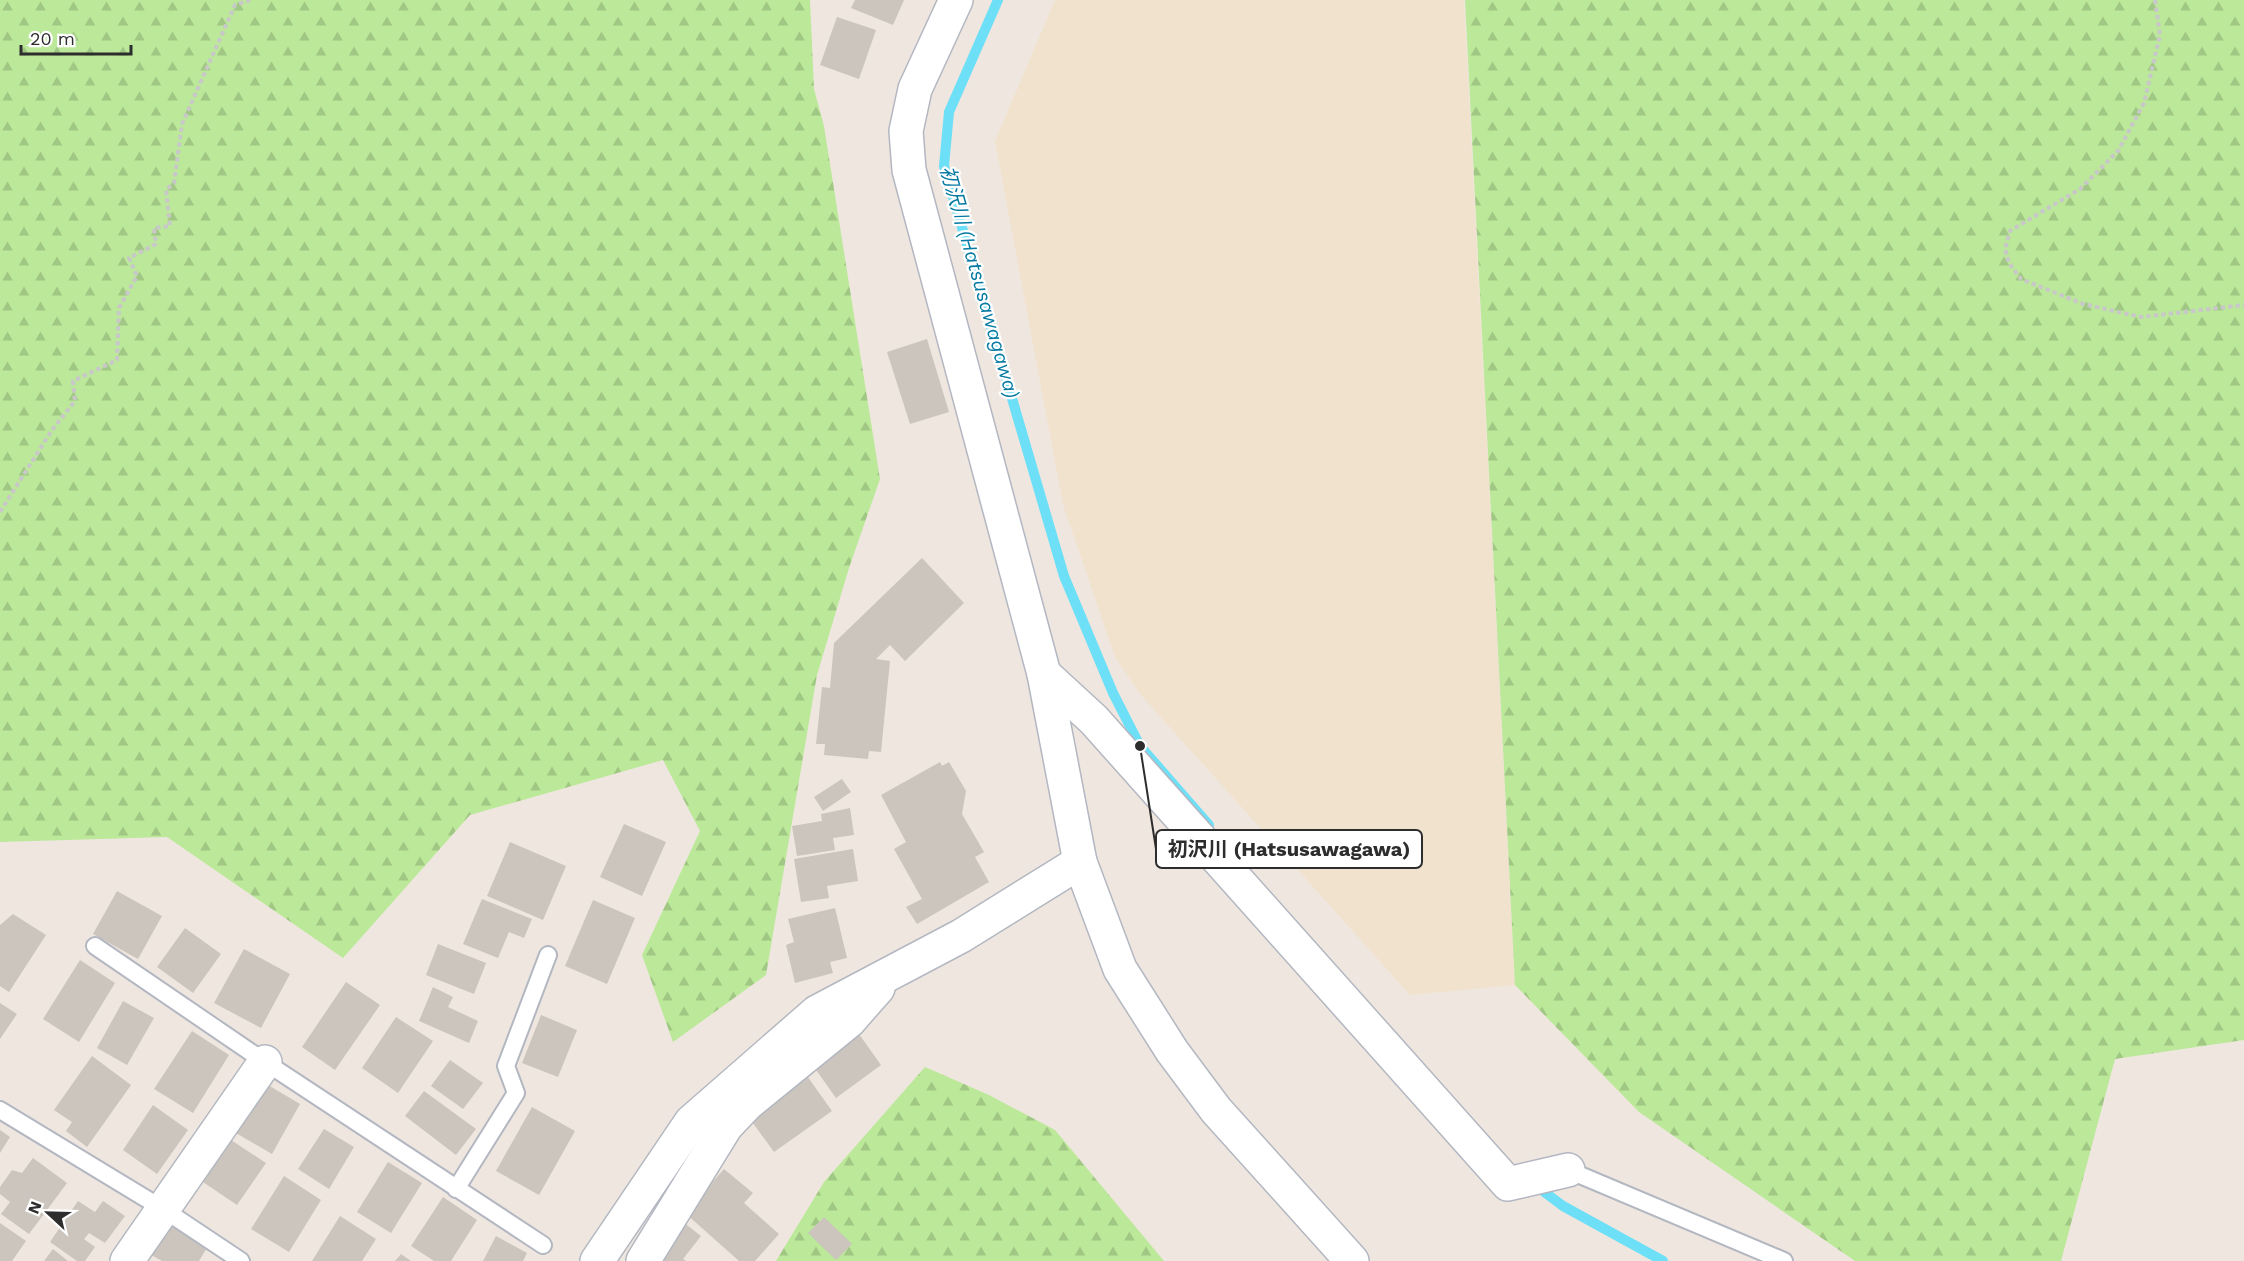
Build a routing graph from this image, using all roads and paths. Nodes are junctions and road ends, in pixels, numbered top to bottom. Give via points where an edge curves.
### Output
1 (250, 0) edge
2 (956, 0) edge
3 (2155, 0) edge
4 (2244, 305) edge
5 (0, 512) edge
6 (1044, 674) junction
7 (1080, 862) junction
8 (95, 946) dead end
9 (548, 955) dead end
10 (891, 972) junction
11 (265, 1062) junction
12 (0, 1110) edge
13 (1568, 1170) joint
14 (456, 1189) junction
15 (163, 1209) junction
16 (543, 1245) dead end
17 (127, 1261) edge
18 (241, 1261) edge
19 (597, 1261) edge
20 (643, 1261) edge
21 (1352, 1261) edge
22 (1784, 1261) edge

1 - 5 path via 235,5 182,124 174,183 166,190 170,226 154,228 156,244 129,258 137,276 119,308 117,360 73,381 75,401
2 - 6 street via 915,89 906,131 909,170
3 - 4 path via 2160,35 2144,103 2118,151 2080,189 2010,231 2005,249 2009,263 2021,279 2083,304 2141,317
6 - 7 street
6 - 13 street via 1094,720 1508,1184
7 - 10 street via 961,936
7 - 21 street via 1120,969 1172,1051 1216,1110
8 - 11 lane
9 - 14 lane via 506,1066 516,1093
10 - 19 street via 818,1012 691,1122
10 - 20 street via 849,1021 747,1104 726,1126
11 - 14 lane
11 - 15 street
12 - 15 lane
13 - 22 lane
14 - 16 lane
15 - 17 street
15 - 18 lane

